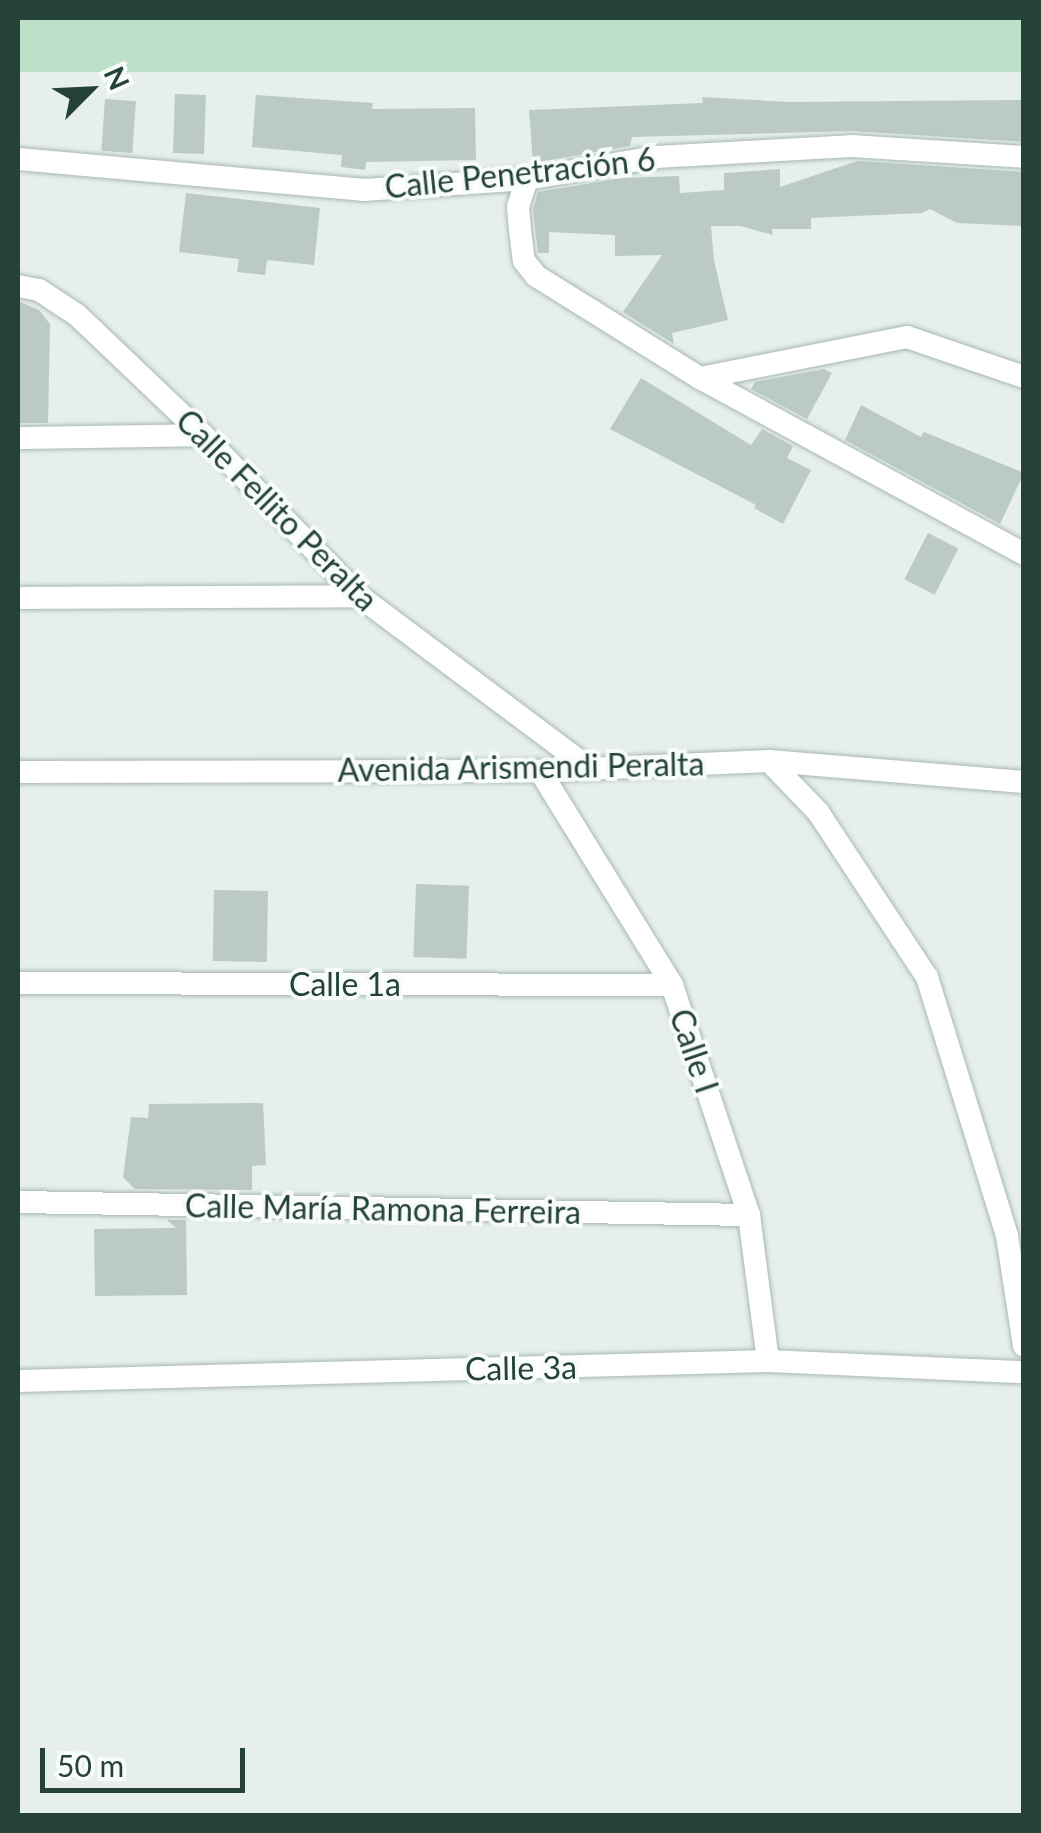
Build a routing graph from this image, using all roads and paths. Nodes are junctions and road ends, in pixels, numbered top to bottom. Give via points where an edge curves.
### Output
1 (1024, 157) edge
2 (18, 160) edge
3 (528, 179) junction
4 (18, 286) edge
5 (1024, 376) edge
6 (700, 378) junction
7 (203, 435) junction
8 (18, 438) edge
9 (1024, 554) edge
10 (359, 596) junction
11 (18, 598) edge
12 (769, 761) junction
13 (590, 769) junction
14 (540, 771) junction
15 (18, 772) edge
16 (1024, 782) edge
17 (18, 984) edge
18 (672, 985) junction
19 (18, 1202) edge
20 (749, 1215) junction
21 (1024, 1346) edge
22 (768, 1362) junction
23 (1024, 1372) edge
24 (18, 1381) edge

1 - 3 street, Calle Penetración 6 via 851,146 656,157
2 - 3 street, Calle Penetración 6 via 363,190
3 - 6 street via 518,207 524,261 536,276
4 - 7 street, Calle Fellito Peralta via 58,300
5 - 6 street via 907,337
6 - 9 street
7 - 8 street
7 - 10 street, Calle Fellito Peralta
10 - 11 street
10 - 13 street, Calle Fellito Peralta
12 - 13 street, Avenida Arismendi Peralta
12 - 16 street, Avenida Arismendi Peralta
12 - 21 street via 818,812 928,977 1007,1236
13 - 14 street, Avenida Arismendi Peralta
14 - 15 street, Avenida Arismendi Peralta
14 - 18 street, Calle I
17 - 18 street, Calle 1a
18 - 20 street, Calle I
19 - 20 street, Calle María Ramona Ferreira
20 - 22 street, Calle I
22 - 23 street, Calle 3a
22 - 24 street, Calle 3a

